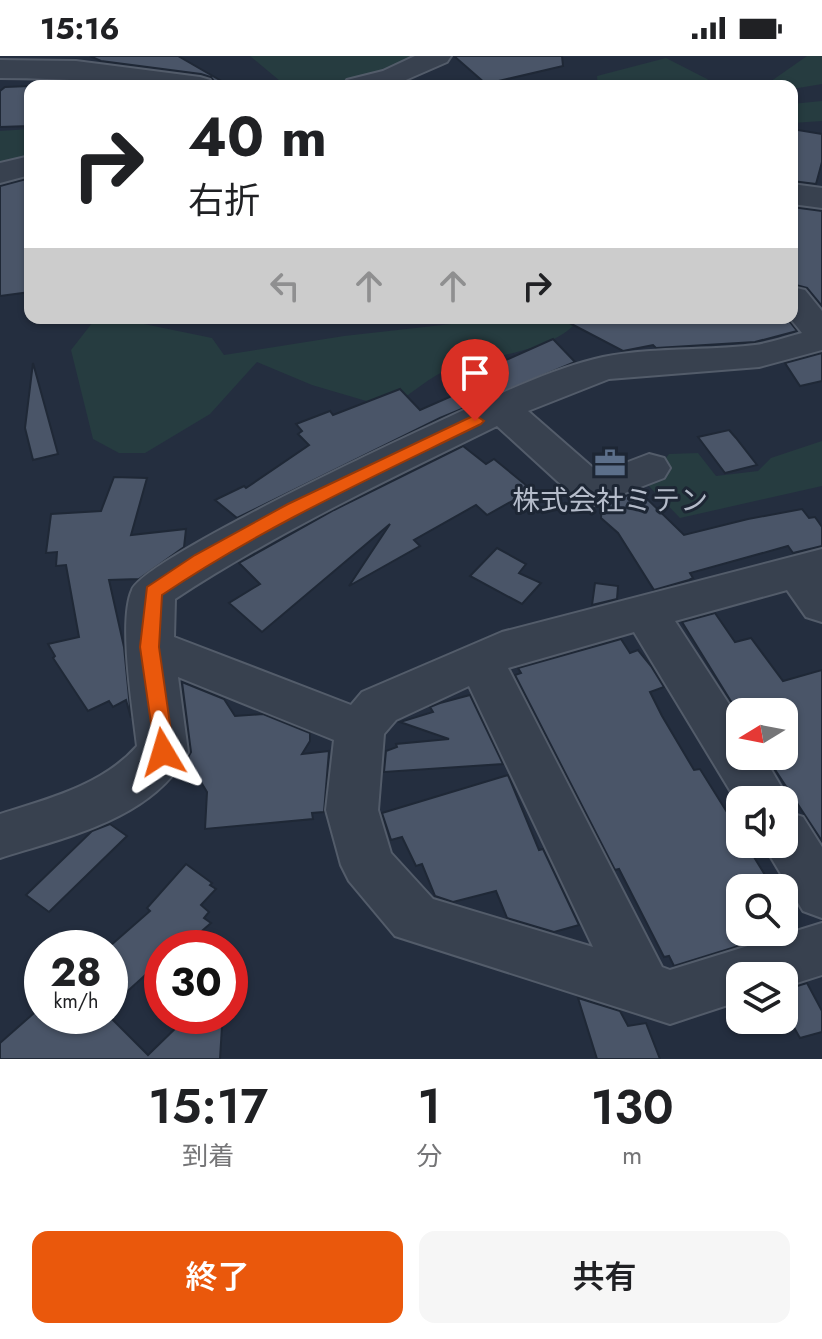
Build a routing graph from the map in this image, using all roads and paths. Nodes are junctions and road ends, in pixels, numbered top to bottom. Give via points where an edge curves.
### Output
1 (437, 56) edge
2 (17, 64) edge
3 (154, 80) edge
4 (381, 80) edge
5 (24, 167) edge
6 (0, 173) edge
7 (798, 195) edge
8 (822, 198) edge
9 (798, 306) edge
10 (822, 336) edge
11 (501, 408) junction
12 (649, 468) dead end
13 (814, 580) edge
14 (645, 612) junction
15 (150, 647) junction
16 (480, 660) junction
17 (360, 729) junction
18 (754, 786) edge
19 (0, 836) edge
20 (798, 855) edge
21 (822, 894) edge
22 (822, 949) edge
23 (642, 988) junction

1 - 4 street
2 - 3 street
5 - 6 street
7 - 8 street
9 - 10 street
10 - 11 street via 759,356 607,368
11 - 12 street via 594,491
11 - 15 street via 294,508 153,592
13 - 14 street
14 - 16 street
14 - 18 street
15 - 17 street
15 - 19 street via 163,752 155,764 75,812
16 - 17 street via 379,706
16 - 23 street
17 - 23 street via 352,810 368,865 415,918
20 - 21 street
22 - 23 street via 670,997

